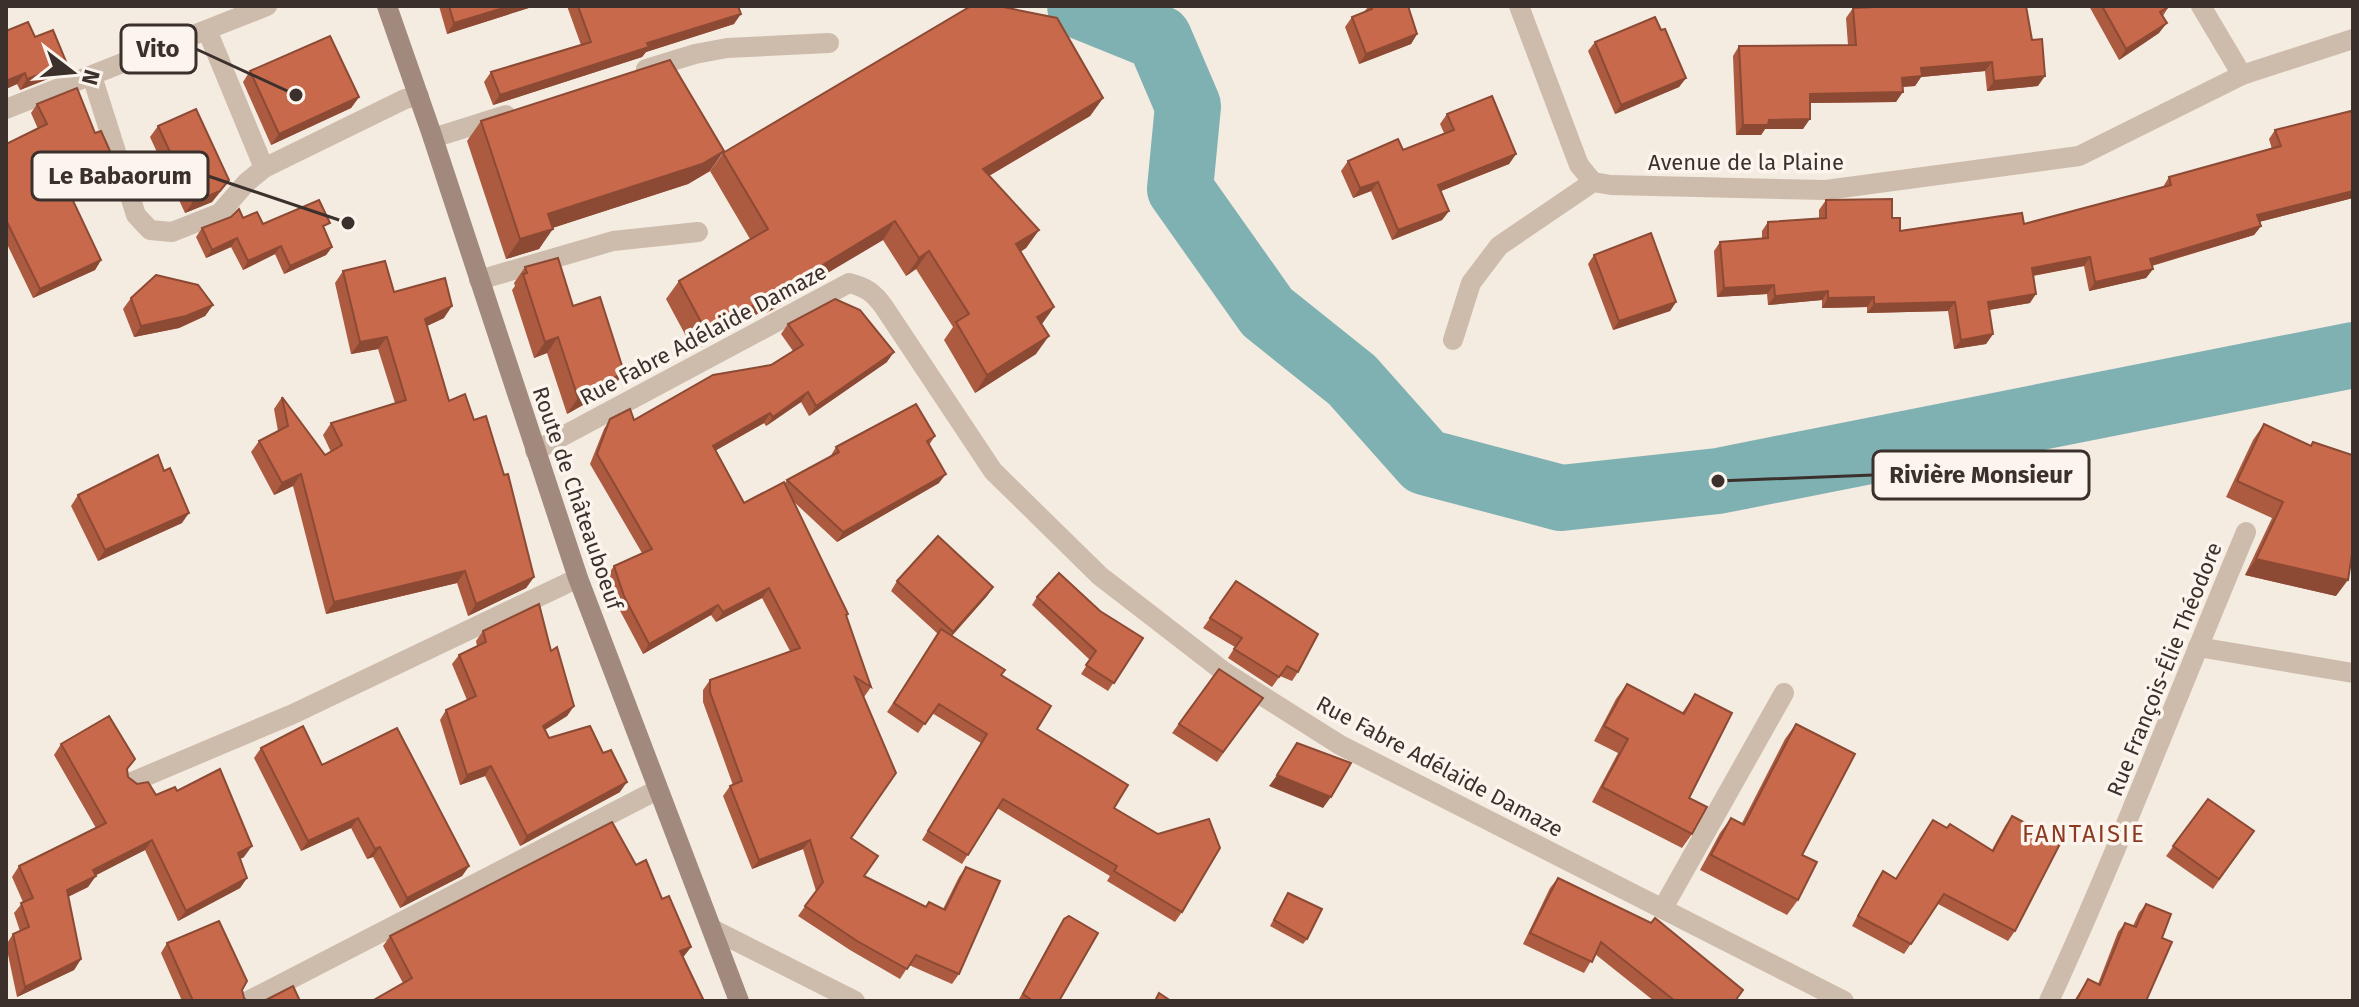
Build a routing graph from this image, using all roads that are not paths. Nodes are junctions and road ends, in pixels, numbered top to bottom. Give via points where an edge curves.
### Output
1 (267, 6) edge
2 (387, 6) edge
3 (1519, 6) edge
4 (2201, 6) edge
5 (207, 30) junction
6 (2353, 39) edge
7 (829, 43) dead end
8 (2242, 75) junction
9 (92, 76) junction
10 (622, 77) edge
11 (419, 96) junction
12 (6, 109) edge
13 (521, 110) edge
14 (433, 138) junction
15 (264, 168) junction
16 (1593, 182) junction
17 (698, 232) dead end
18 (479, 280) junction
19 (1453, 340) dead end
20 (535, 451) junction
21 (2246, 532) dead end
22 (578, 578) junction
23 (2198, 647) junction
24 (2353, 673) edge
25 (1784, 693) dead end
26 (132, 782) edge
27 (657, 790) junction
28 (1663, 908) junction
29 (714, 930) junction
30 (248, 1001) edge
31 (739, 1001) edge
32 (855, 1001) edge
33 (1844, 1001) edge
34 (2049, 1001) edge

1 - 5 street
2 - 11 main road, Route de Châteauboeuf
3 - 16 street via 1579,165
4 - 8 street
5 - 9 street
5 - 15 street
6 - 8 street, Avenue de la Plaine
7 - 10 street via 727,48
8 - 16 street, Avenue de la Plaine via 2079,156 1826,190
9 - 12 street
9 - 15 street via 136,215 150,230 172,232 220,213
11 - 14 main road, Route de Châteauboeuf
11 - 15 street
13 - 14 street
14 - 18 main road, Route de Châteauboeuf
16 - 19 street via 1499,246 1471,283
17 - 18 street via 613,241
18 - 20 main road, Route de Châteauboeuf
20 - 22 main road, Route de Châteauboeuf
20 - 28 street, Rue Fabre Adélaïde Damaze via 849,283 862,286 874,293 993,471 1100,576 1223,671 1340,745
21 - 23 street, Rue François-Élie Théodore
22 - 26 street via 293,714
22 - 27 main road, Route de Châteauboeuf
23 - 24 street
23 - 34 street, Rue François-Élie Théodore
25 - 28 street
27 - 29 main road, Route de Châteauboeuf
27 - 30 street
28 - 33 street, Rue Fabre Adélaïde Damaze
29 - 31 main road, Route de Châteauboeuf
29 - 32 street

